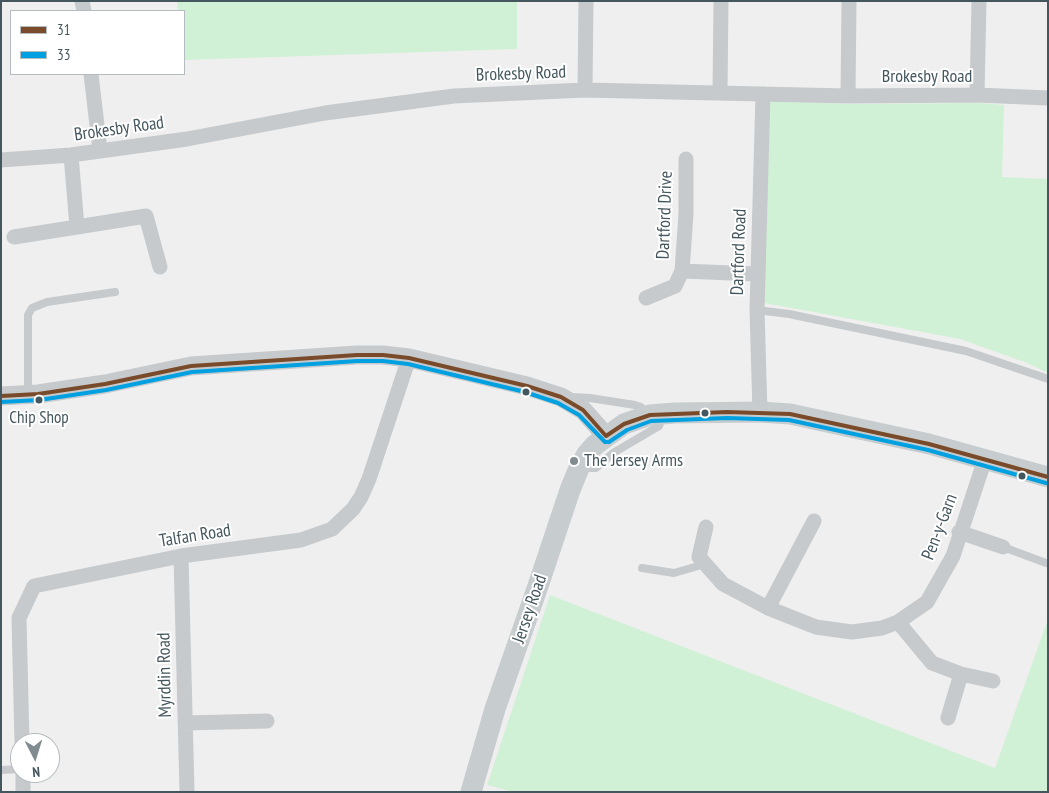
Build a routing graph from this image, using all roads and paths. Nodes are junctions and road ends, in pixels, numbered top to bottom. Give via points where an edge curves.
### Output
1 (586, 1) edge
2 (721, 1) edge
3 (849, 1) edge
4 (979, 1) edge
5 (91, 75) edge
6 (585, 90) junction
7 (720, 92) junction
8 (763, 94) junction
9 (977, 95) junction
10 (848, 96) junction
11 (1048, 98) edge
12 (100, 151) junction
13 (71, 155) junction
14 (686, 159) dead end
15 (1, 160) edge
16 (77, 227) junction
17 (14, 237) dead end
18 (160, 267) dead end
19 (682, 271) junction
20 (757, 274) junction
21 (115, 292) dead end
22 (646, 298) dead end
23 (757, 310) junction
24 (409, 358) junction
25 (1048, 379) edge
26 (28, 395) junction
27 (1, 396) edge
28 (560, 397) junction
29 (760, 412) junction
30 (657, 415) junction
31 (606, 436) junction
32 (985, 459) junction
33 (578, 468) junction
34 (1048, 476) edge
35 (814, 521) dead end
36 (706, 527) dead end
37 (959, 532) junction
38 (1003, 547) joint
39 (181, 556) junction
40 (1046, 563) dead end
41 (705, 564) junction
42 (642, 568) dead end
43 (768, 608) junction
44 (898, 622) junction
45 (961, 674) junction
46 (994, 681) dead end
47 (948, 718) dead end
48 (267, 721) dead end
49 (185, 723) junction
50 (22, 733) edge
51 (187, 792) edge
52 (471, 792) edge

1 - 6 street
2 - 7 street
3 - 10 street
4 - 9 street
5 - 12 street
6 - 7 street, Brokesby Road
6 - 12 street, Brokesby Road via 454,96 325,113 187,139
7 - 8 street, Brokesby Road
8 - 10 street, Brokesby Road
8 - 20 street, Dartford Road
9 - 10 street, Brokesby Road
9 - 11 street, Brokesby Road
12 - 13 street, Brokesby Road
13 - 15 street, Brokesby Road
13 - 16 street
14 - 19 street, Dartford Drive
16 - 17 street
16 - 18 street via 146,216
19 - 20 street, Dartford Drive
19 - 22 street, Dartford Drive via 675,286
20 - 23 street, Dartford Road
21 - 26 lane via 47,302 32,308 28,315
23 - 25 lane via 966,351
23 - 29 street, Dartford Road
24 - 26 street via 357,354 191,366 105,384
24 - 28 street
24 - 39 street, Talfan Road via 361,497 332,529 301,540
26 - 27 street
28 - 30 lane via 634,405
28 - 31 street via 583,410
29 - 30 main road, Jersey Road
29 - 32 main road, Jersey Road via 821,420
30 - 31 main road, Jersey Road via 624,424
30 - 33 lane via 659,426 613,453 596,468
31 - 33 main road, Jersey Road
32 - 34 main road, Jersey Road
32 - 37 street, Pen-y-Garn
33 - 52 main road, Jersey Road via 495,709
35 - 43 street
36 - 41 street via 699,557
37 - 38 street
37 - 44 street, Pen-y-Garn via 952,556 927,602
38 - 40 lane
39 - 49 street, Myrddin Road
39 - 50 street, Talfan Road via 34,586 19,618
41 - 42 lane via 674,573
41 - 43 street, Pen-y-Garn via 723,584
43 - 44 street, Pen-y-Garn via 816,627 852,632
44 - 45 street via 932,663
45 - 46 street
45 - 47 street
48 - 49 street
49 - 51 street, Myrddin Road

